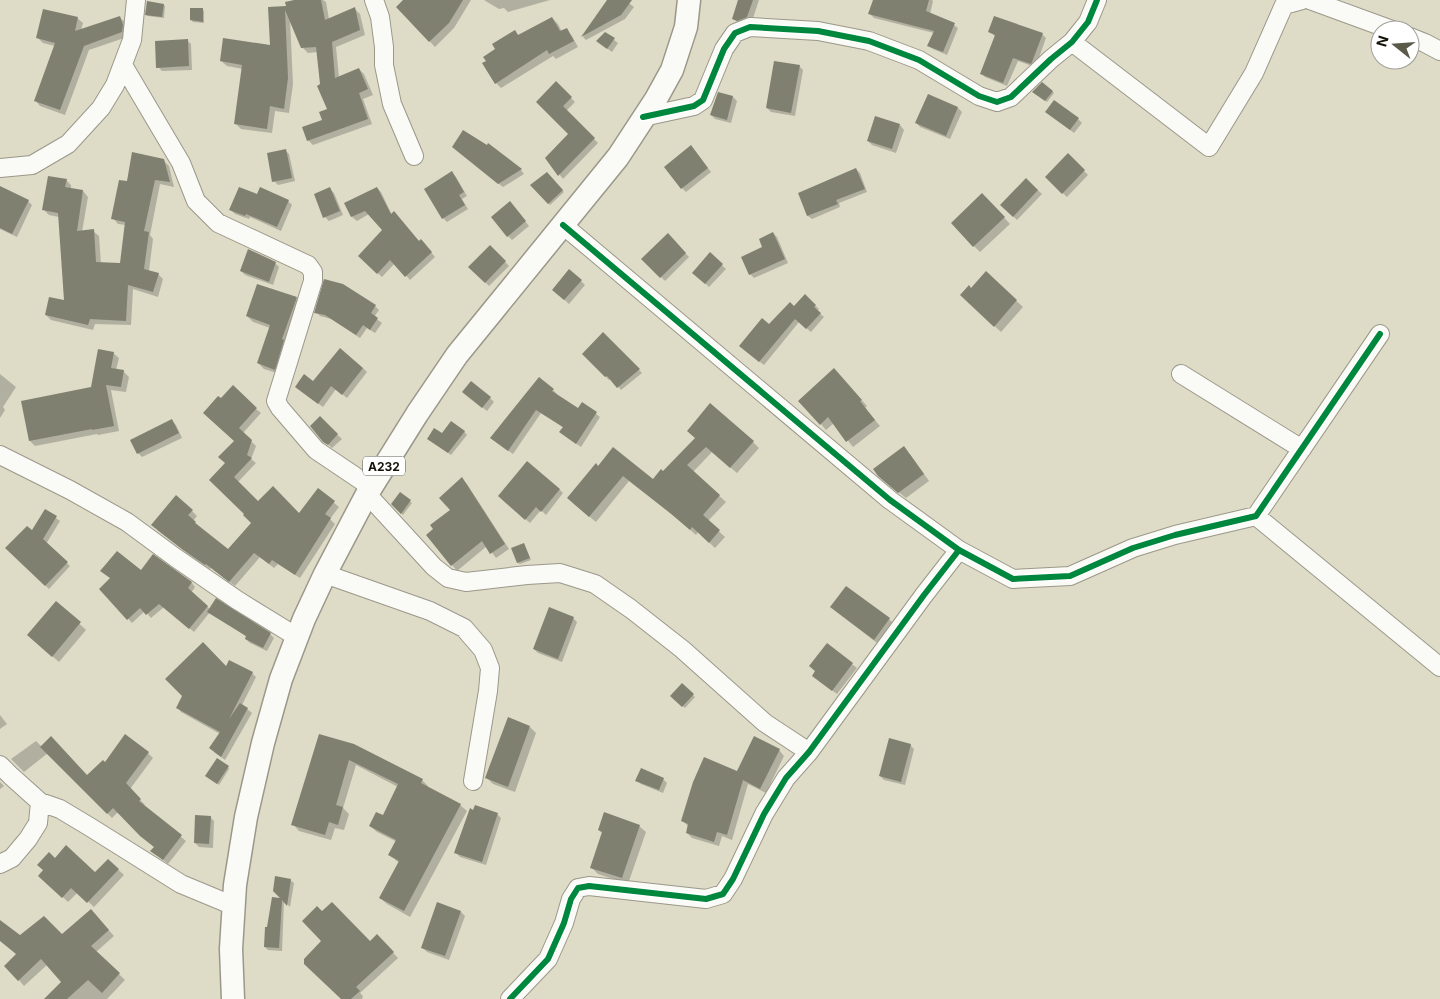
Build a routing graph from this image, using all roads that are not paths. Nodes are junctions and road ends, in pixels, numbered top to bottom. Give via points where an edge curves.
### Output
1 (136, 0) edge
2 (374, 0) edge
3 (689, 0) edge
4 (1098, 0) edge
5 (1302, 0) edge
6 (1310, 0) edge
7 (1370, 22) edge
8 (1420, 41) edge
9 (1072, 42) junction
10 (1440, 52) edge
11 (123, 65) junction
12 (643, 118) junction
13 (414, 156) dead end
14 (0, 168) edge
15 (563, 225) junction
16 (1380, 334) dead end
17 (1181, 374) dead end
18 (1302, 449) junction
19 (0, 455) edge
20 (369, 490) junction
21 (1256, 516) junction
22 (959, 550) junction
23 (324, 574) junction
24 (297, 637) junction
25 (1440, 667) edge
26 (809, 752) junction
27 (0, 765) edge
28 (473, 780) dead end
29 (40, 802) junction
30 (0, 864) edge
31 (234, 906) junction
32 (233, 999) edge
33 (510, 999) edge

1 - 11 street via 132,40
2 - 13 street via 380,17 384,65 392,104
3 - 12 main road, A232 via 686,27 672,70
4 - 9 street via 1088,22
5 - 9 street via 1284,5 1254,73 1210,146
6 - 7 street
8 - 10 street
9 - 12 street via 1011,97 997,102 979,96 919,60 869,41 818,31 750,27 735,33 724,49 703,100 694,106
11 - 14 street via 101,108 68,144 32,165
11 - 20 street via 181,163 196,201 218,223 308,265 313,281 276,401 316,450
12 - 15 main road, A232 via 618,157
15 - 20 main road, A232 via 457,355
15 - 22 street via 890,500
16 - 18 street
17 - 18 street
18 - 21 street
19 - 24 street via 127,522 236,600
20 - 23 main road, A232
20 - 26 street via 434,567 448,578 466,582 560,573 595,584 682,649 765,723
21 - 22 street via 1132,548 1070,576 1013,579
21 - 25 street
22 - 26 street
23 - 24 main road, A232
23 - 28 street via 430,610 464,628 483,650 490,668
24 - 31 main road, A232 via 263,743 246,817
26 - 33 street via 786,778 764,814 723,894 706,899 589,886 578,888 548,960
27 - 29 street
29 - 30 street via 38,823 28,839 12,858
29 - 31 street via 60,809 181,884
31 - 32 main road, A232 via 231,949

